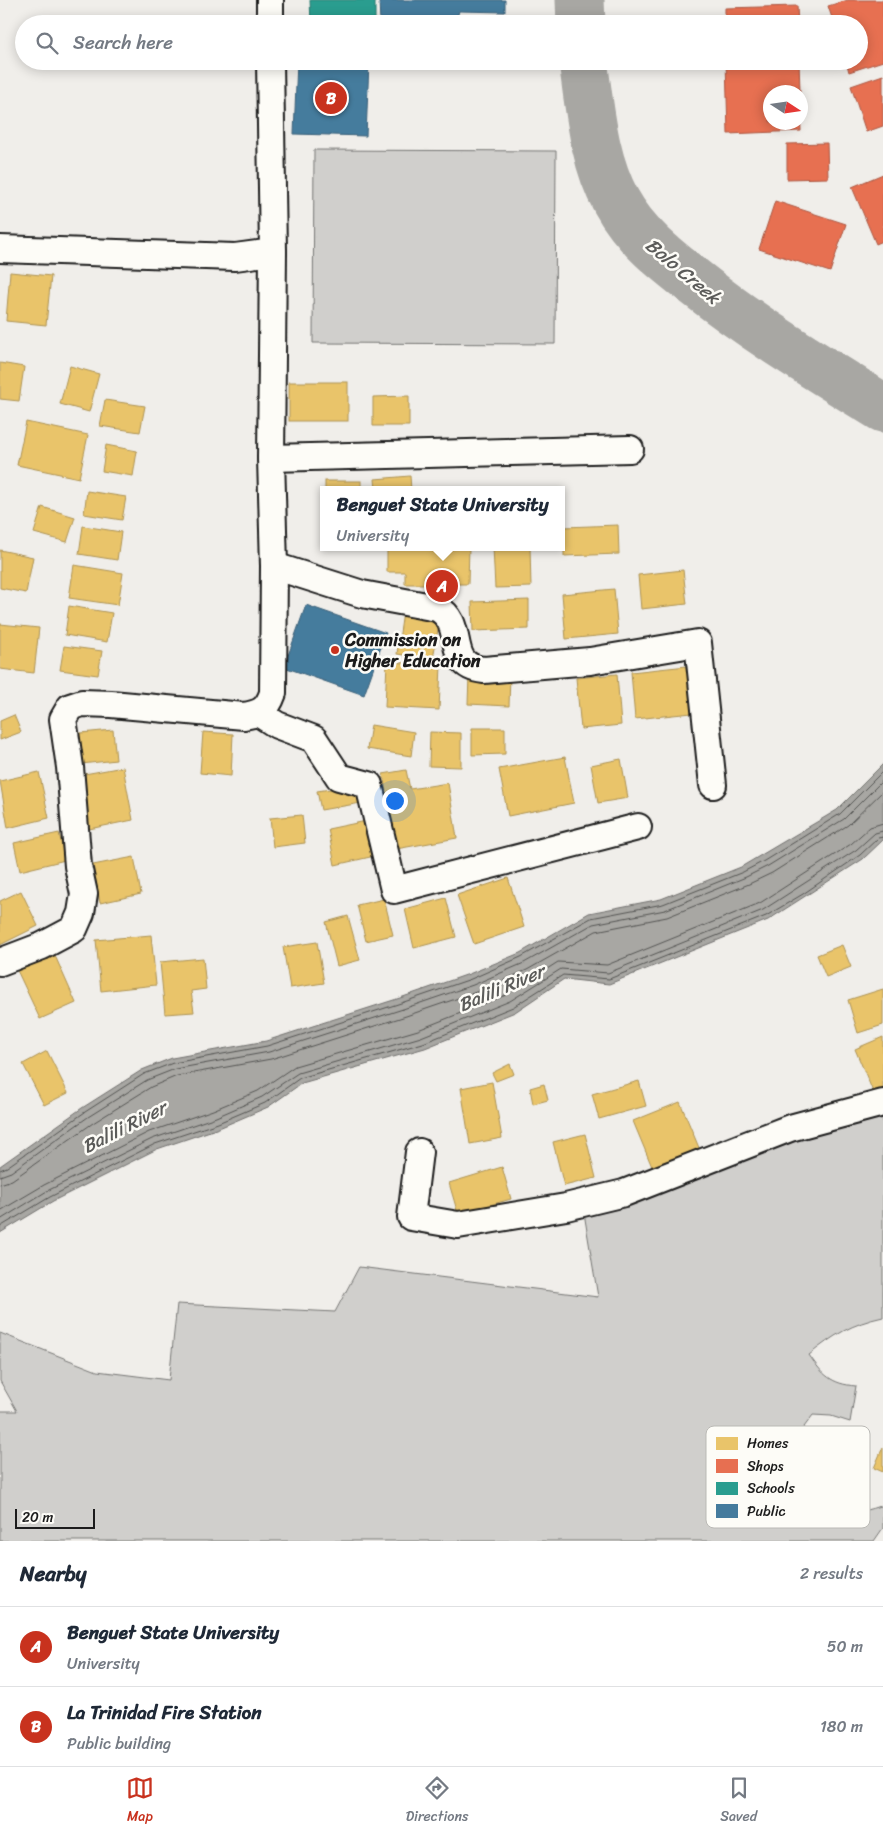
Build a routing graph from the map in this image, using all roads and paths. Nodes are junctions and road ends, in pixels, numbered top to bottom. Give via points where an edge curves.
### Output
1 (270, 0) edge
2 (270, 15) edge
3 (270, 70) edge
4 (0, 249) edge
5 (274, 252) junction
6 (630, 449) dead end
7 (271, 458) junction
8 (274, 566) junction
9 (260, 714) junction
10 (713, 785) dead end
11 (638, 827) dead end
12 (0, 962) edge
13 (883, 1104) edge
14 (419, 1152) dead end

1 - 2 street
3 - 5 street
4 - 5 street via 235,257
5 - 7 street
6 - 7 street
7 - 8 street
8 - 9 street via 273,693 268,706
8 - 10 street via 362,594 437,608 450,618 460,657 472,669 590,661 698,643
9 - 11 street via 277,725 314,739 339,777 369,785 394,890
9 - 12 street via 244,716 111,704 82,703 70,707 63,719 78,866 84,894 81,913 74,929
13 - 14 street via 790,1128 624,1192 458,1225 411,1218

